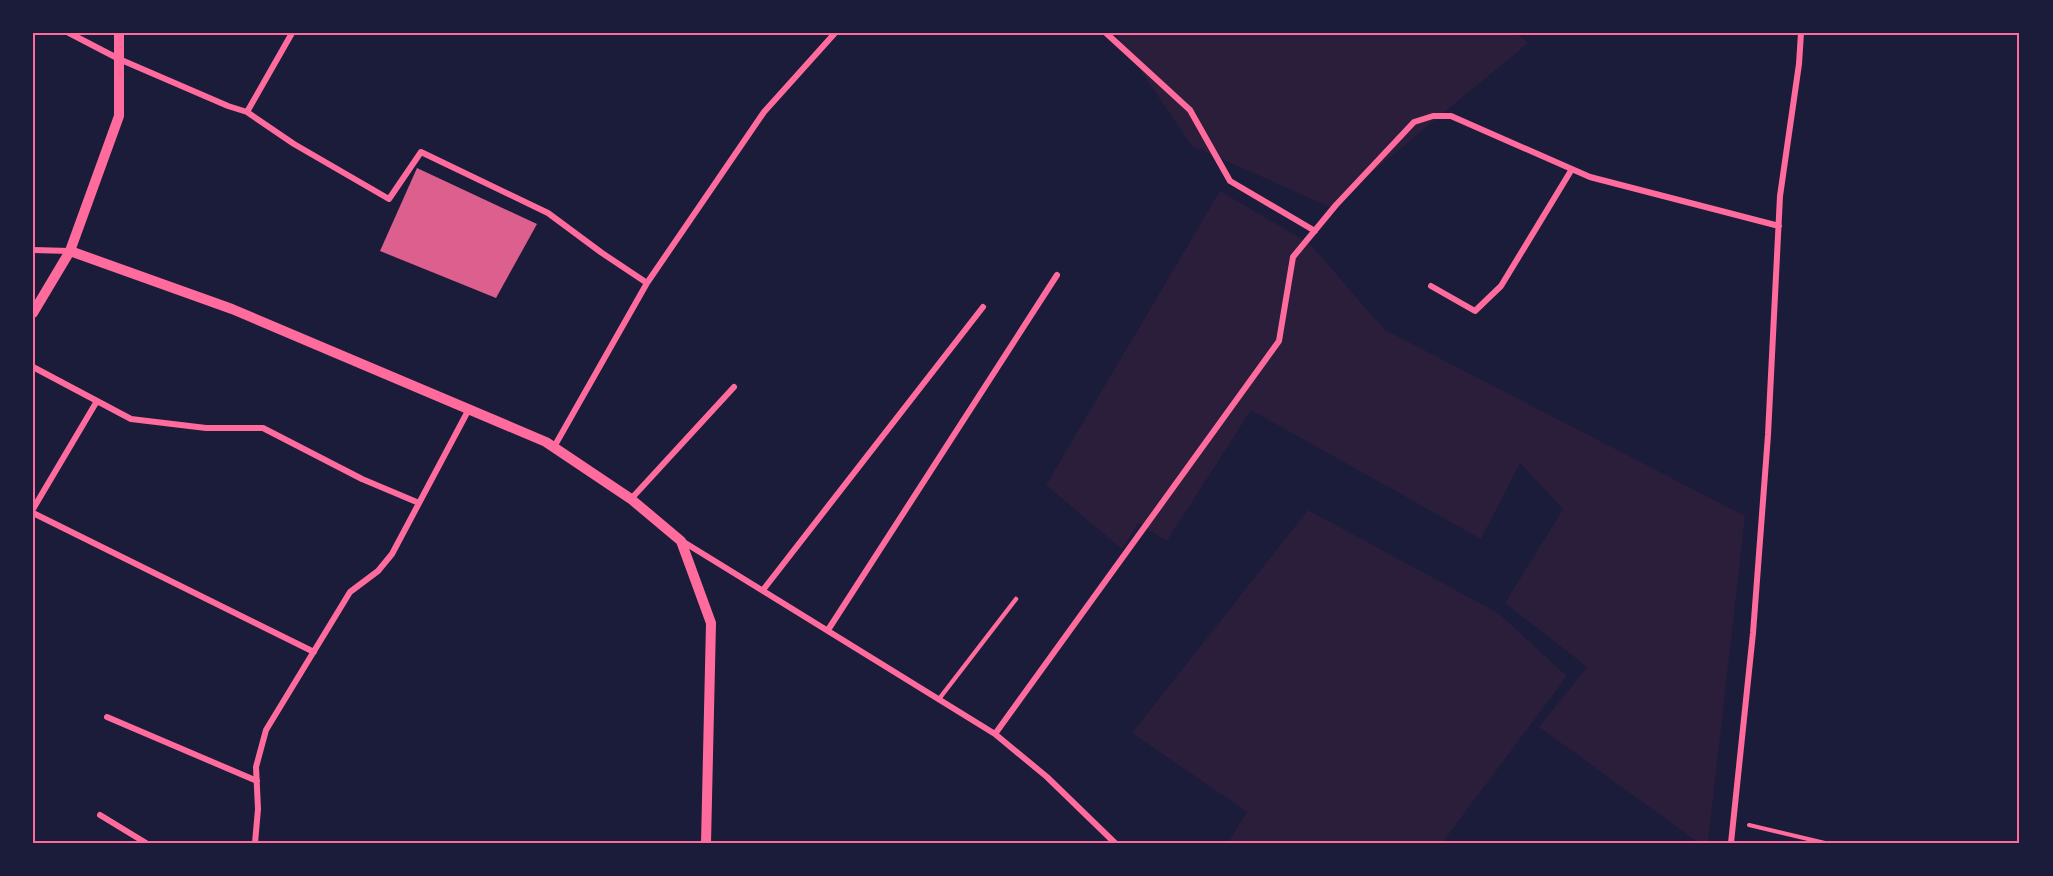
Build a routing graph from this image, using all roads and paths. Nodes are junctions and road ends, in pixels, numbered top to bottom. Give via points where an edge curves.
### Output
1 (69, 33) edge
2 (119, 33) edge
3 (292, 33) edge
4 (835, 33) edge
5 (1106, 33) edge
6 (1801, 33) edge
7 (119, 59) junction
8 (247, 112) junction
9 (1572, 169) junction
10 (1779, 226) junction
11 (1315, 231) junction
12 (33, 250) edge
13 (70, 251) junction
14 (1057, 275) dead end
15 (647, 283) junction
16 (1431, 286) dead end
17 (983, 307) dead end
18 (33, 313) edge
19 (33, 367) edge
20 (734, 387) dead end
21 (97, 401) junction
22 (469, 409) junction
23 (554, 447) junction
24 (631, 499) junction
25 (419, 503) junction
26 (33, 511) edge
27 (681, 541) junction
28 (763, 590) junction
29 (1016, 599) dead end
30 (828, 630) junction
31 (314, 652) junction
32 (939, 699) junction
33 (107, 717) dead end
34 (995, 734) junction
35 (257, 781) junction
36 (100, 815) dead end
37 (1734, 822) junction
38 (146, 843) edge
39 (255, 843) edge
40 (706, 843) edge
41 (1114, 843) edge
42 (1731, 843) edge
43 (1825, 843) edge

1 - 7 street
2 - 7 street
3 - 8 street
4 - 15 street via 764,112
5 - 11 street via 1190,110 1230,181
6 - 10 street
7 - 8 street
7 - 13 street via 119,116
8 - 15 street via 388,199 421,152 548,213
9 - 10 street
9 - 11 street via 1451,116 1433,116 1414,122
9 - 16 street via 1501,286 1475,311
10 - 37 street via 1768,435
11 - 34 street via 1293,257 1279,341
12 - 13 street
13 - 18 street
13 - 22 street via 232,309
14 - 30 street
15 - 23 street
17 - 28 street
19 - 21 street
20 - 24 street
21 - 25 street via 131,419 206,428 263,428 362,479
21 - 26 street
22 - 23 street
22 - 25 street
23 - 24 street
24 - 27 street
25 - 31 street via 392,554 378,571 350,592
26 - 31 street
27 - 28 street
27 - 40 street via 711,623
28 - 30 street
29 - 32 lane
30 - 32 street
31 - 35 street via 266,730 256,767
32 - 34 street
33 - 35 street
34 - 41 street via 1047,777
35 - 39 street
36 - 38 street
37 - 42 street
37 - 43 path

